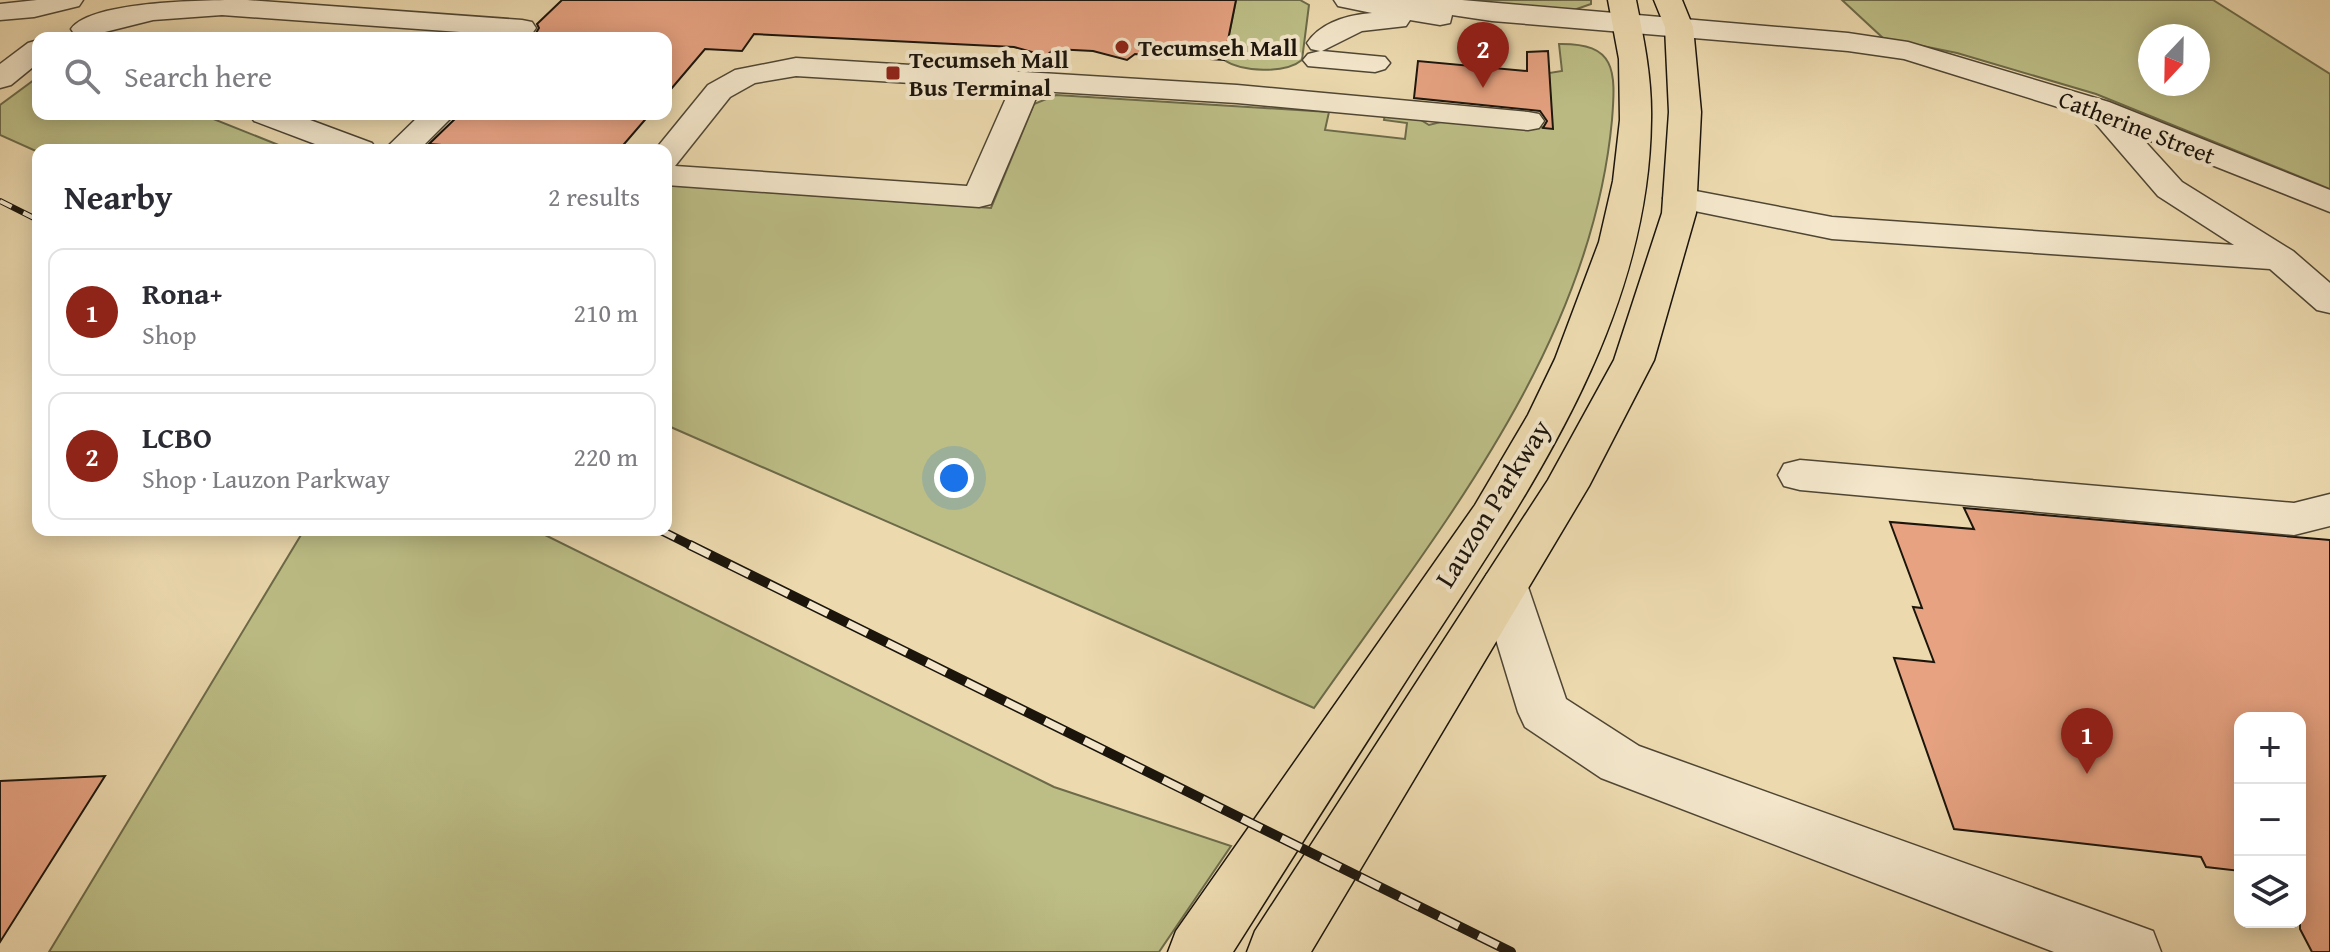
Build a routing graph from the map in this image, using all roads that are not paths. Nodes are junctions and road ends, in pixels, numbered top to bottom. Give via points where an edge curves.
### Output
1 (69, 0) edge
2 (84, 0) edge
3 (120, 0) edge
4 (1329, 0) edge
5 (1348, 0) edge
6 (1412, 0) edge
7 (1668, 0) edge
8 (228, 3) edge
9 (158, 4) edge
10 (0, 13) edge
11 (1627, 21) edge
12 (1497, 26) junction
13 (51, 32) edge
14 (58, 32) edge
15 (63, 32) edge
16 (70, 32) edge
17 (184, 32) edge
18 (519, 32) edge
19 (1680, 35) junction
20 (1320, 51) junction
21 (32, 54) edge
22 (1375, 63) dead end
23 (0, 79) edge
24 (1028, 81) junction
25 (1237, 94) junction
26 (2098, 109) junction
27 (281, 120) edge
28 (432, 120) edge
29 (1528, 121) dead end
30 (345, 144) edge
31 (406, 144) edge
32 (672, 150) edge
33 (672, 175) edge
34 (1680, 198) junction
35 (2330, 202) edge
36 (2280, 259) junction
37 (2330, 302) edge
38 (1800, 475) dead end
39 (2330, 510) edge
40 (1504, 587) junction
41 (1198, 952) edge
42 (1277, 952) edge
43 (2131, 952) edge

1 - 10 street
2 - 14 street
3 - 15 street
4 - 20 street
5 - 12 street
6 - 11 street via 1492,13
7 - 19 main road, Lauzon Parkway
8 - 9 street
8 - 17 street
8 - 18 street via 522,28
9 - 16 street
10 - 13 street via 44,22
11 - 12 street
11 - 19 street, Catherine Street
11 - 41 main road, Lauzon Parkway via 1637,103 1628,201 1579,352 1520,469
12 - 20 street via 1364,20 1338,28
19 - 26 street, Catherine Street via 1940,63
19 - 34 main road, Lauzon Parkway via 1685,112
20 - 22 street
20 - 25 street via 1292,79
21 - 23 street
24 - 25 street
24 - 32 street via 796,67 746,76 719,91
24 - 33 street via 979,197
25 - 29 street
26 - 35 street, Catherine Street
26 - 36 street via 2170,189
27 - 30 street
28 - 31 street
34 - 36 street via 1832,228
34 - 40 main road, Lauzon Parkway via 1634,360 1567,486
36 - 37 street
38 - 39 street via 2294,519
40 - 42 main road, Lauzon Parkway
40 - 43 street via 1544,712 1620,762

